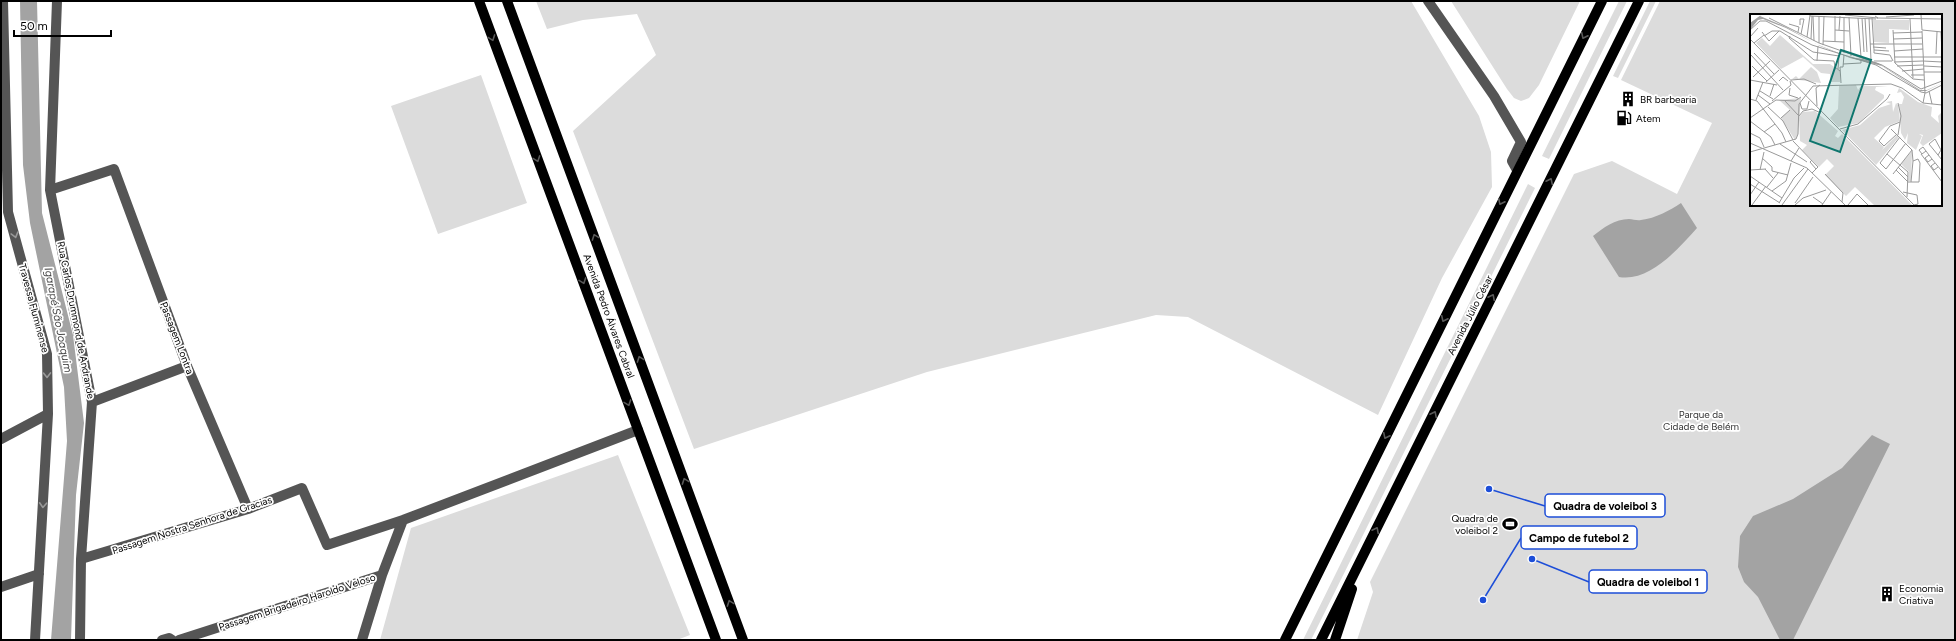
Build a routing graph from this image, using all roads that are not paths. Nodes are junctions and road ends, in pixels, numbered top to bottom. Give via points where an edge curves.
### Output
1 (57, 1) edge
2 (479, 1) edge
3 (507, 1) edge
4 (1428, 1) edge
5 (1602, 1) edge
6 (1639, 1) edge
7 (2, 7) edge
8 (1517, 170) junction
9 (50, 190) junction
10 (5, 214) edge
11 (187, 366) junction
12 (92, 402) junction
13 (48, 414) junction
14 (638, 430) junction
15 (1, 439) edge
16 (248, 509) junction
17 (403, 520) junction
18 (1365, 551) junction
19 (81, 560) junction
20 (39, 574) junction
21 (382, 575) junction
22 (1, 587) edge
23 (35, 640) edge
24 (80, 640) edge
25 (162, 640) edge
26 (172, 640) edge
27 (179, 640) edge
28 (362, 640) edge
29 (716, 640) edge
30 (743, 640) edge
31 (1286, 640) edge
32 (1321, 640) edge
33 (1335, 640) edge

1 - 9 street, Rua Carlos Drummond de Andrande
2 -> 14 main road, Avenida Pedro Álvares Cabral
30 -> 3 main road, Avenida Pedro Álvares Cabral
4 - 8 street via 1494,96 1521,142 1512,161
5 -> 8 main road
18 -> 6 main road, Avenida Júlio César
7 - 10 street, Travessa Fluminense
8 -> 31 main road
9 - 11 street, Passagem Lontra via 114,169
9 - 12 street, Rua Carlos Drummond de Andrande
10 -> 13 street, Travessa Fluminense via 47,354
11 - 12 street
11 - 16 street, Passagem Lontra
12 - 19 street, Rua Carlos Drummond de Andrande
13 - 15 street
13 -> 20 street, Travessa Fluminense
14 - 17 street
14 - 29 main road, Avenida Pedro Álvares Cabral
16 - 17 street, Passagem Nostra Senhora de Gracias via 302,488 327,545
16 - 19 street, Passagem Nostra Senhora de Gracias
17 - 21 street, Passagem Brigadeiro Haroldo Veloso
18 - 32 main road, Avenida Júlio César
18 - 33 main road
19 - 24 street, Rua Carlos Drummond de Andrande
20 - 22 street
20 - 23 street, Travessa Fluminense
21 - 27 street, Passagem Brigadeiro Haroldo Veloso
21 - 28 street
25 - 26 street

